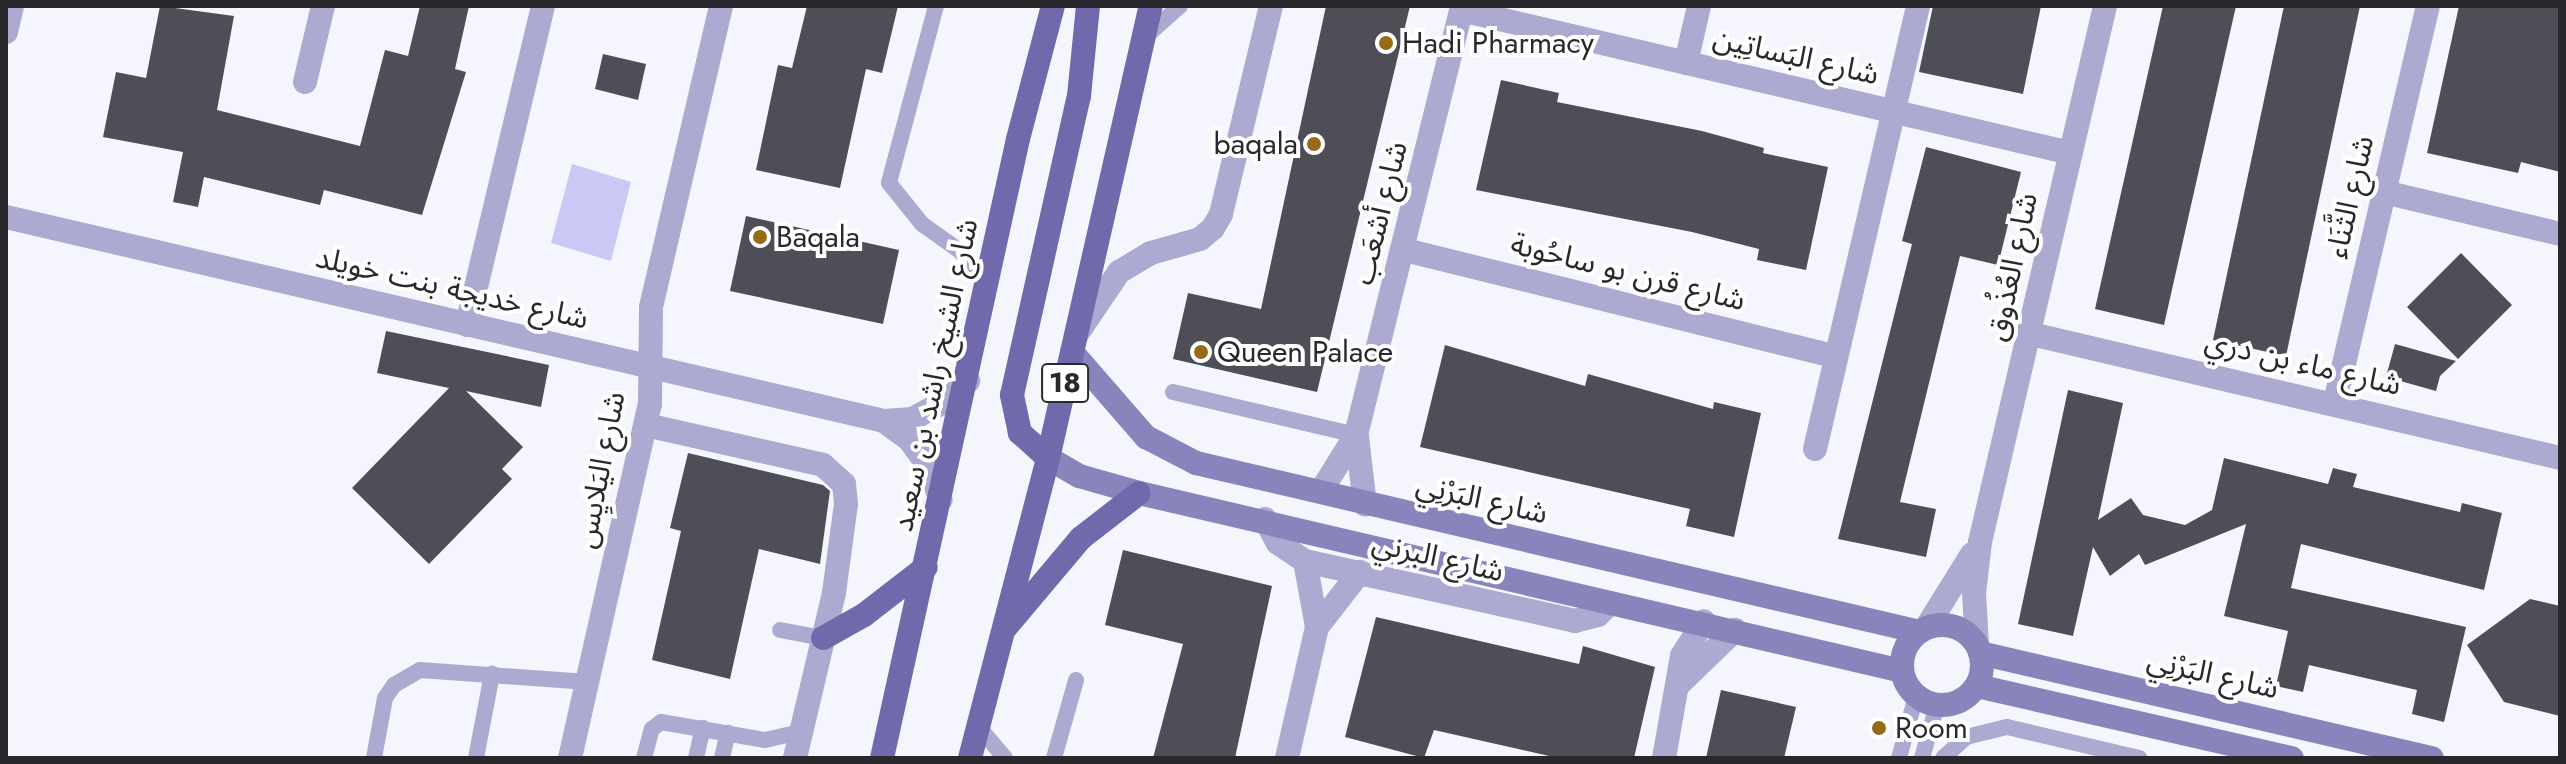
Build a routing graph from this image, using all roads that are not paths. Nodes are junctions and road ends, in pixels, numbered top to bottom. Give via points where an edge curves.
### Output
1 (12, 6) edge
2 (323, 6) edge
3 (543, 6) edge
4 (721, 6) edge
5 (936, 6) edge
6 (1053, 6) edge
7 (1088, 6) edge
8 (1151, 6) edge
9 (1180, 6) edge
10 (1271, 6) edge
11 (1699, 6) edge
12 (1918, 6) edge
13 (2105, 6) edge
14 (2428, 6) edge
15 (1462, 8) edge
16 (6, 32) edge
17 (1143, 39) junction
18 (1686, 63) junction
19 (305, 82) dead end
20 (1894, 112) junction
21 (2070, 153) junction
22 (2384, 192) junction
23 (6, 217) edge
24 (2560, 234) edge
25 (1405, 250) junction
26 (988, 285) junction
27 (467, 325) junction
28 (2031, 334) junction
29 (1073, 346) junction
30 (1836, 357) junction
31 (648, 367) junction
32 (968, 381) junction
33 (1173, 392) dead end
34 (2335, 402) junction
35 (884, 421) junction
36 (646, 425) junction
37 (1356, 435) junction
38 (1815, 449) dead end
39 (1048, 458) junction
40 (2560, 458) edge
41 (1321, 491) junction
42 (1139, 493) junction
43 (941, 500) junction
44 (1365, 505) junction
45 (1265, 519) junction
46 (1980, 542) junction
47 (1305, 561) junction
48 (926, 567) junction
49 (1360, 572) junction
50 (1610, 603) junction
51 (1836, 610) junction
52 (1704, 621) junction
53 (1317, 627) junction
54 (780, 630) dead end
55 (1735, 630) junction
56 (1923, 630) junction
57 (999, 635) junction
58 (823, 638) junction
59 (1978, 649) junction
60 (1902, 671) junction
61 (492, 674) junction
62 (1076, 680) dead end
63 (588, 682) junction
64 (1679, 684) junction
65 (1977, 686) junction
66 (1926, 700) junction
67 (977, 725) junction
68 (703, 728) junction
69 (801, 732) junction
70 (728, 733) junction
71 (374, 758) edge
72 (476, 758) edge
73 (570, 758) edge
74 (644, 758) edge
75 (696, 758) edge
76 (722, 758) edge
77 (795, 758) edge
78 (882, 758) edge
79 (970, 758) edge
80 (1005, 758) edge
81 (1054, 758) edge
82 (1287, 758) edge
83 (1664, 758) edge
84 (1899, 758) edge
85 (1922, 758) edge
86 (1943, 758) edge
87 (2139, 758) edge
88 (2292, 758) edge
89 (2432, 758) edge

1 - 16 street
2 - 19 street
3 - 27 street
4 - 31 street, شارع اليَلايِس via 651,307
5 - 26 lane via 889,183 922,224 960,251
6 - 26 main road, شارع الشيخ راشد بن سعيد
7 - 39 main road via 1079,96 1012,395 1020,433
8 - 17 main road, 18
9 - 17 lane
10 - 29 street via 1221,214 1213,228 1200,239 1151,253 1119,272
11 - 18 street
12 - 20 street
13 - 21 street, شارع العُذُوق
14 - 22 street, شارع الثَّنَاء
15 - 18 street, شارع البَساتِين
15 - 25 street, شارع أشعَب
17 - 29 main road, 18
18 - 20 street, شارع البَساتِين
20 - 21 street, شارع البَساتِين
20 - 30 street
21 - 28 street, شارع العُذُوق
22 - 24 street
22 - 34 street, شارع الثَّنَاء
23 - 27 street, شارع خديجة بنت خويلد
25 - 30 street, شارع قرن بو ساحُوبة
25 - 37 street, شارع أشعَب
26 - 32 main road, شارع الشيخ راشد بن سعيد
27 - 31 street, شارع خديجة بنت خويلد
28 - 34 street, شارع ماء بن دري
28 - 46 street, شارع العُذُوق
29 - 39 main road, 18
29 - 41 street, شارع البَرْنِي via 1126,417 1170,451 1196,463
30 - 38 street
31 - 35 street, شارع خديجة بنت خويلد
31 - 36 street, شارع اليَلايِس
32 - 35 street, شارع خديجة بنت خويلد via 946,401 912,419
32 - 43 main road, شارع الشيخ راشد بن سعيد
33 - 37 lane
34 - 40 street, شارع ماء بن دري
35 - 43 street, شارع خديجة بنت خويلد via 918,452
36 - 58 street via 823,465 839,476 846,504
36 - 63 street, شارع اليَلايِس
37 - 41 street, شارع أشعَب
37 - 44 street, شارع أشعَب
39 - 42 street via 1079,476
39 - 57 main road, 18
41 - 44 street, شارع البَرْنِي
42 - 45 street
42 - 57 main road via 1081,538
43 - 48 main road, شارع الشيخ راشد بن سعيد
44 - 51 street, شارع البَرْنِي
45 - 47 street, شارع البرني via 1278,543
45 - 50 street
46 - 56 street, شارع العُذُوق
46 - 59 street, شارع العُذُوق via 1974,593
47 - 49 street, شارع البرني
47 - 53 street
48 - 58 main road via 864,615
48 - 78 main road, شارع الشيخ راشد بن سعيد
49 - 50 street, شارع البرني via 1575,621 1598,615
49 - 53 street
50 - 52 street
51 - 52 street via 1797,615 1728,602
51 - 56 street, شارع البَرْنِي
52 - 55 street
52 - 64 street via 1682,656
53 - 82 street
54 - 58 lane
55 - 60 street
55 - 64 street
56 - 59 street via 1954,627
56 - 60 street via 1906,649
57 - 67 main road, 18
58 - 69 street
59 - 65 street
59 - 89 street, شارع البَرْنِي
60 - 66 street
61 - 63 lane
61 - 71 lane via 436,670 406,675 385,698
61 - 72 lane
62 - 81 lane
63 - 73 street, شارع اليَلايِس
64 - 83 street
65 - 66 street via 1964,700
65 - 88 street
66 - 84 lane
66 - 85 lane
67 - 79 main road, 18
67 - 80 lane
68 - 70 lane
68 - 74 lane via 661,722 652,729
68 - 75 lane
69 - 70 lane via 774,740
69 - 77 street
70 - 76 lane
86 - 87 lane via 1966,737 2007,727

